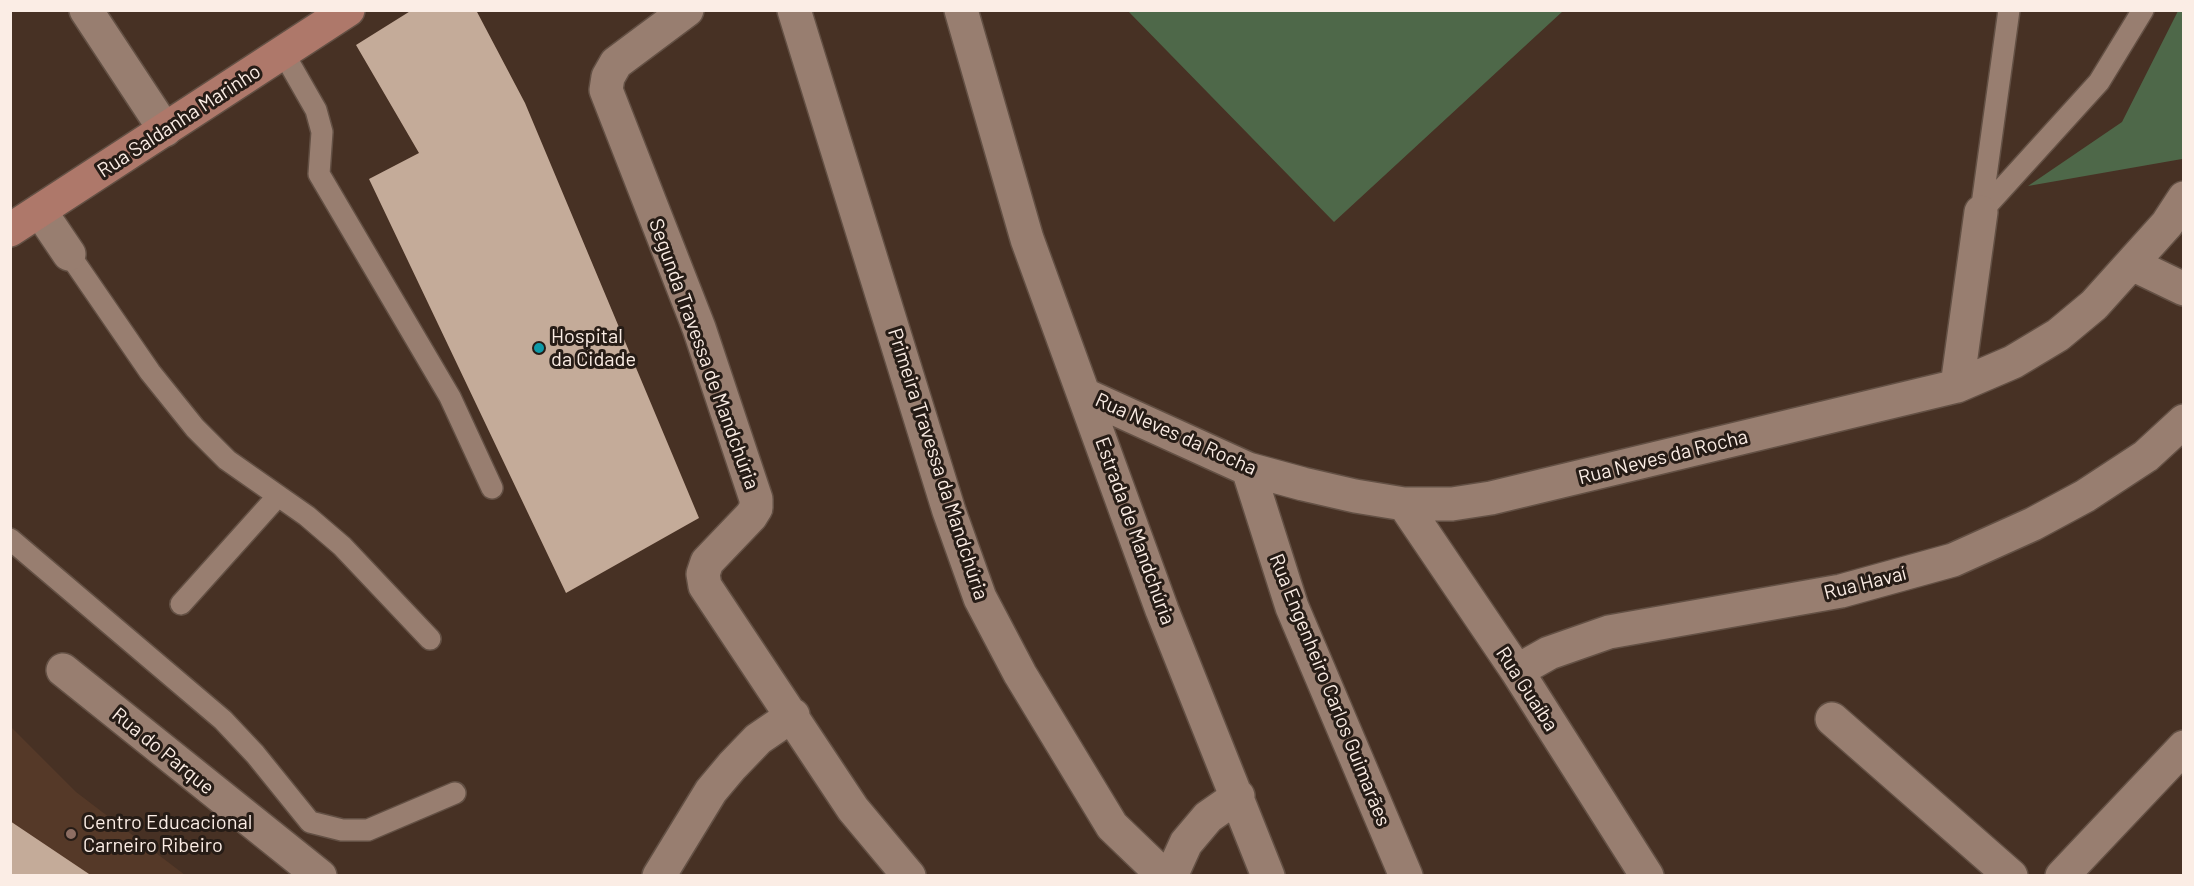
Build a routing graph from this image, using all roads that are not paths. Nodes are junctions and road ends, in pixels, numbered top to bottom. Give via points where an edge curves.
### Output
1 (86, 10) edge
2 (348, 10) edge
3 (687, 10) edge
4 (794, 10) edge
5 (961, 10) edge
6 (2009, 10) edge
7 (2143, 10) edge
8 (284, 54) junction
9 (165, 129) junction
10 (2184, 198) edge
11 (40, 211) junction
12 (1981, 212) junction
13 (10, 230) edge
14 (69, 254) joint
15 (2132, 264) junction
16 (2184, 290) edge
17 (1957, 386) junction
18 (1085, 395) junction
19 (2184, 421) edge
20 (1248, 469) junction
21 (492, 488) dead end
22 (277, 497) junction
23 (1404, 504) junction
24 (10, 539) edge
25 (181, 604) dead end
26 (430, 639) dead end
27 (63, 670) dead end
28 (1516, 671) junction
29 (793, 715) junction
30 (1832, 719) dead end
31 (2184, 747) edge
32 (454, 793) dead end
33 (1238, 796) junction
34 (320, 876) edge
35 (659, 876) edge
36 (909, 876) edge
37 (1164, 876) edge
38 (1171, 876) edge
39 (1268, 876) edge
40 (1406, 876) edge
41 (1647, 876) edge
42 (2011, 876) edge
43 (2062, 876) edge

1 - 9 street
2 - 8 main road, Rua Saldanha Marinho
3 - 29 street, Segunda Travessa de Mandchúria via 616,63 606,90 699,328 756,499 751,516 707,562 705,586
4 - 37 street, Primeira Travessa da Mandchúria via 949,511 980,598 1032,694 1112,826
5 - 18 street, Estrada de Mandchúria via 1027,239
6 - 12 lane
7 - 12 lane via 2099,82
8 - 9 main road, Rua Saldanha Marinho
8 - 21 lane via 316,110 322,132 320,174 450,397
9 - 11 main road, Rua Saldanha Marinho
10 - 15 street, Rua Neves da Rocha
11 - 13 main road, Rua Saldanha Marinho
11 - 14 street
12 - 17 street
14 - 22 lane via 150,372 195,428 227,460
15 - 16 street
15 - 17 street, Rua Neves da Rocha via 2094,305 2058,335 2013,362
17 - 23 street, Rua Neves da Rocha via 1491,498 1452,504
18 - 20 street, Rua Neves da Rocha
18 - 33 street, Estrada de Mandchúria via 1162,610
19 - 28 street, Rua Havaí via 2146,456 2085,496 1953,560 1841,591 1609,632 1549,653
20 - 23 street, Rua Neves da Rocha
20 - 40 street, Rua Engenheiro Carlos Guimarães via 1292,607
22 - 25 lane
22 - 26 lane via 342,546
23 - 28 street, Rua Guaíba
24 - 32 lane via 223,720 310,822 342,830 368,830
27 - 34 street, Rua do Parque
28 - 41 street, Rua Guaíba
29 - 35 street via 758,739 711,791
29 - 36 street, Segunda Travessa de Mandchúria via 853,809
30 - 42 street
31 - 43 street
33 - 38 street via 1208,817 1186,843
33 - 39 street, Estrada de Mandchúria

